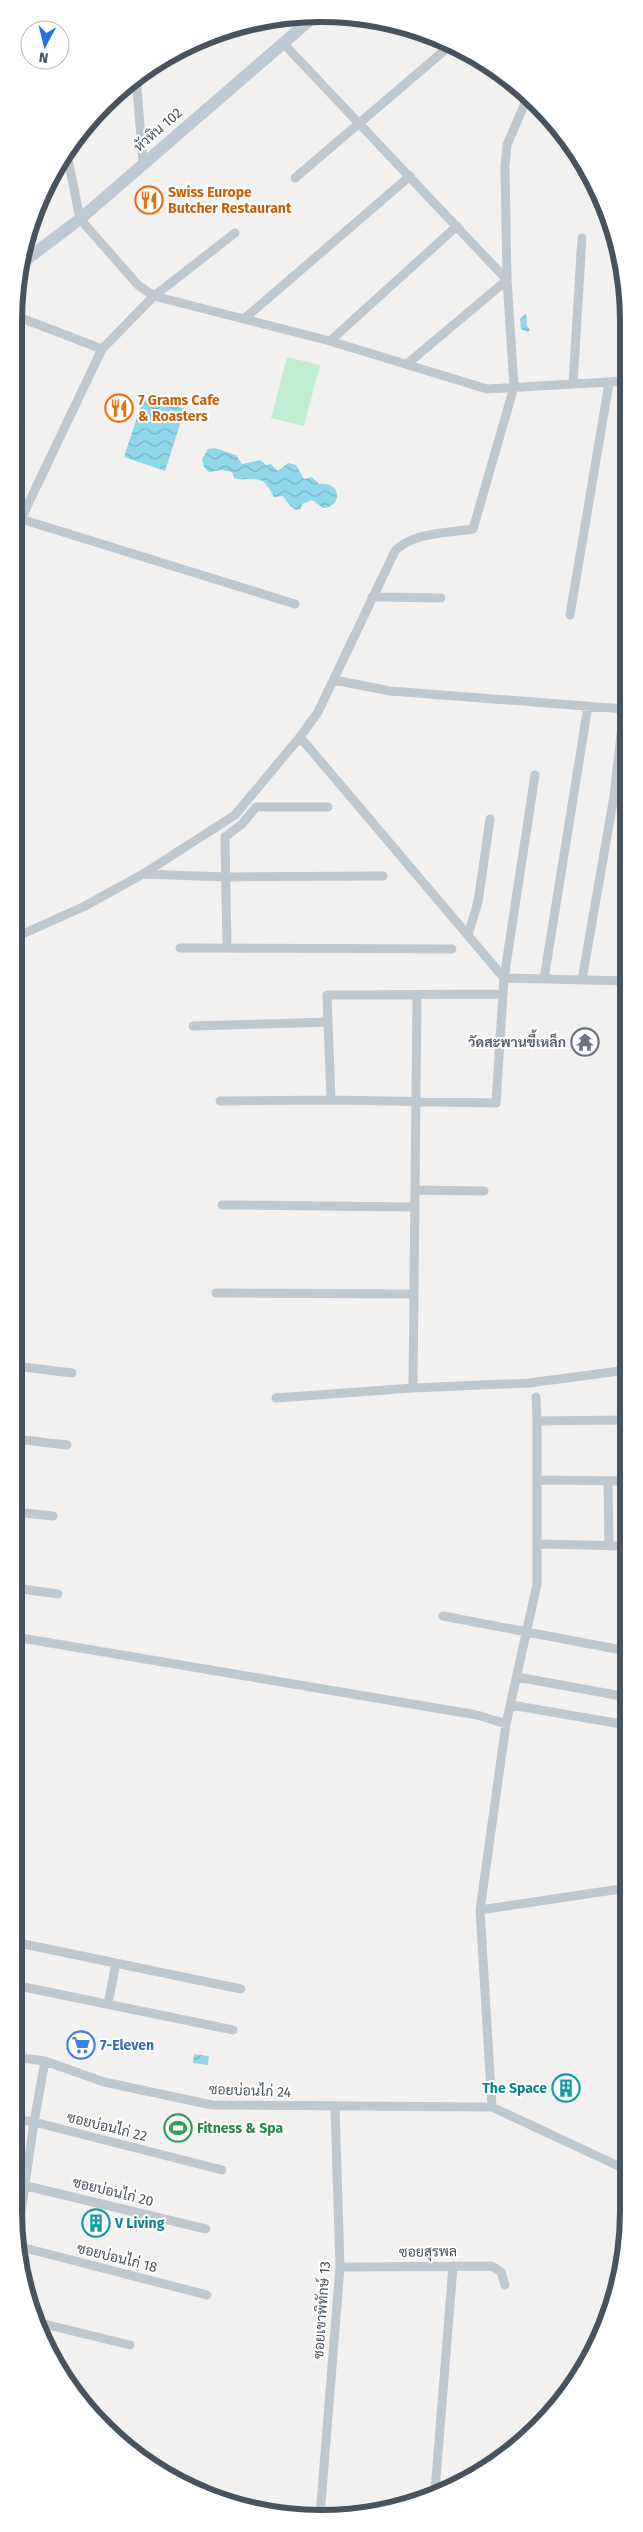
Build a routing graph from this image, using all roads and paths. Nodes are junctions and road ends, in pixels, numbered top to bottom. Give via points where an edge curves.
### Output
1 (307, 23) edge
2 (283, 43) junction
3 (446, 49) edge
4 (137, 86) edge
5 (525, 103) edge
6 (360, 123) junction
7 (69, 162) edge
8 (143, 163) junction
9 (410, 176) junction
10 (295, 178) dead end
11 (80, 219) junction
12 (457, 226) junction
13 (235, 233) dead end
14 (582, 238) dead end
15 (30, 257) edge
16 (507, 280) junction
17 (154, 296) junction
18 (22, 318) edge
19 (244, 319) junction
20 (330, 341) junction
21 (102, 349) junction
22 (406, 364) junction
23 (620, 382) edge
24 (609, 383) junction
25 (573, 384) junction
26 (514, 387) junction
27 (22, 517) edge
28 (22, 524) edge
29 (372, 597) junction
30 (441, 598) dead end
31 (295, 604) dead end
32 (570, 615) dead end
33 (334, 680) junction
34 (588, 706) junction
35 (620, 707) edge
36 (300, 737) junction
37 (620, 750) edge
38 (535, 775) dead end
39 (328, 807) dead end
40 (490, 820) dead end
41 (143, 874) junction
42 (383, 876) dead end
43 (226, 877) junction
44 (22, 933) edge
45 (468, 934) junction
46 (180, 948) dead end
47 (227, 948) junction
48 (452, 949) dead end
49 (504, 978) junction
50 (544, 979) junction
51 (582, 980) junction
52 (620, 981) edge
53 (502, 994) junction
54 (417, 995) junction
55 (328, 1022) junction
56 (193, 1026) dead end
57 (331, 1100) junction
58 (220, 1101) dead end
59 (416, 1101) junction
60 (415, 1190) junction
61 (484, 1191) dead end
62 (222, 1205) dead end
63 (415, 1207) junction
64 (216, 1293) dead end
65 (414, 1294) junction
66 (22, 1367) edge
67 (620, 1371) edge
68 (72, 1373) dead end
69 (413, 1388) junction
70 (536, 1397) dead end
71 (276, 1398) dead end
72 (620, 1420) edge
73 (536, 1421) junction
74 (22, 1441) edge
75 (67, 1445) dead end
76 (537, 1480) junction
77 (620, 1480) edge
78 (608, 1481) junction
79 (22, 1513) edge
80 (53, 1516) dead end
81 (537, 1544) junction
82 (610, 1546) junction
83 (620, 1546) edge
84 (22, 1589) edge
85 (58, 1594) dead end
86 (443, 1616) dead end
87 (526, 1632) junction
88 (22, 1638) edge
89 (620, 1650) edge
90 (517, 1677) junction
91 (620, 1696) edge
92 (511, 1705) junction
93 (506, 1724) junction
94 (620, 1724) edge
95 (620, 1889) edge
96 (480, 1910) junction
97 (22, 1944) edge
98 (116, 1963) junction
99 (22, 1987) edge
100 (241, 1989) dead end
101 (108, 2004) junction
102 (233, 2030) dead end
103 (22, 2058) edge
104 (45, 2062) junction
105 (335, 2107) junction
106 (492, 2107) junction
107 (22, 2120) edge
108 (34, 2122) junction
109 (620, 2167) edge
110 (222, 2170) dead end
111 (22, 2184) edge
112 (26, 2184) junction
113 (22, 2208) edge
114 (206, 2229) dead end
115 (25, 2248) edge
116 (453, 2266) junction
117 (340, 2267) junction
118 (505, 2285) dead end
119 (207, 2295) dead end
120 (45, 2324) edge
121 (130, 2345) dead end
122 (435, 2487) edge
123 (322, 2510) edge

1 - 2 street, หัวหิน 102
2 - 6 street
2 - 8 street, หัวหิน 102
3 - 6 street
4 - 8 street
5 - 16 street via 507,145
6 - 9 street
6 - 10 street
7 - 11 street
8 - 11 street, หัวหิน 102
9 - 12 street
9 - 19 street
11 - 15 street, หัวหิน 102
11 - 17 street via 138,285
12 - 16 street
12 - 20 street
13 - 17 street
14 - 25 street
16 - 22 street
16 - 26 street
17 - 19 street
17 - 21 street
18 - 21 street
19 - 20 street
20 - 22 street
21 - 27 street
22 - 26 street via 486,389
23 - 24 street
24 - 25 street
24 - 32 street
25 - 26 street
26 - 29 street via 473,529 402,543 394,551
28 - 31 street
29 - 30 street
29 - 33 street
33 - 34 street via 390,692
33 - 36 street via 318,712
34 - 35 street
34 - 50 street
36 - 41 street via 235,814
36 - 45 street
37 - 51 street
38 - 49 street
39 - 43 street via 256,807 225,837
40 - 45 street via 478,902
41 - 43 street
41 - 44 street via 85,906
42 - 43 street
43 - 47 street
45 - 49 street
46 - 47 street
47 - 48 street
49 - 50 street
49 - 53 street
50 - 51 street
51 - 52 street
53 - 54 street
53 - 59 street via 496,1103
54 - 55 street via 326,996
54 - 59 street
55 - 56 street
55 - 57 street
57 - 58 street
57 - 59 street
59 - 60 street
60 - 61 street
60 - 63 street
62 - 63 street
63 - 65 street
64 - 65 street
65 - 69 street
66 - 68 street
67 - 69 street via 529,1383
69 - 71 street
70 - 73 street
72 - 73 street
73 - 76 street
74 - 75 street
76 - 78 street
76 - 81 street
77 - 78 street
78 - 82 street
79 - 80 street
81 - 82 street
81 - 87 street via 537,1584
82 - 83 street
84 - 85 street
86 - 87 street
87 - 89 street
87 - 90 street
88 - 93 street via 477,1715
90 - 91 street
90 - 92 street
92 - 93 street
92 - 94 street
93 - 96 street
95 - 96 street
96 - 106 street
97 - 98 street
98 - 100 street
98 - 101 street
99 - 101 street
101 - 102 street
103 - 104 street, ซอยบ่อนไก่ 24
104 - 105 street, ซอยบ่อนไก่ 24 via 104,2082 212,2105
104 - 108 street
105 - 106 street, ซอยบ่อนไก่ 24
105 - 117 street, ซอยเขาพิทักษ์ 13
106 - 109 street
107 - 108 street, ซอยบ่อนไก่ 22
108 - 110 street, ซอยบ่อนไก่ 22
108 - 112 street
111 - 112 street, ซอยบ่อนไก่ 20
112 - 113 street
112 - 114 street, ซอยบ่อนไก่ 20
115 - 119 street, ซอยบ่อนไก่ 18
116 - 117 street, ซอยสุรพล
116 - 118 street, ซอยสุรพล via 492,2266 501,2272
116 - 122 street
117 - 123 street, ซอยเขาพิทักษ์ 13
120 - 121 street

